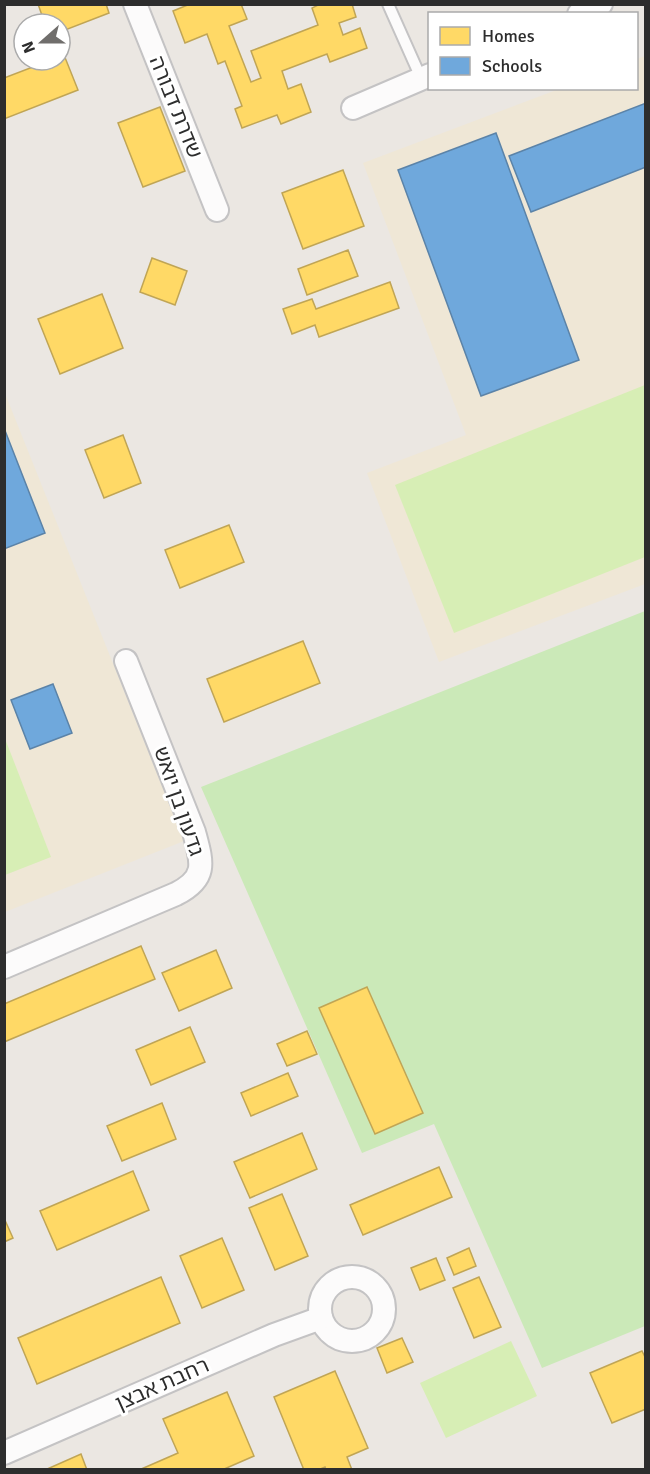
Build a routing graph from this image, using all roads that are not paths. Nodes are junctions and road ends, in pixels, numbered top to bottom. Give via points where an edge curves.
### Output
1 (135, 4) edge
2 (388, 4) edge
3 (601, 4) edge
4 (583, 12) edge
5 (425, 76) edge
6 (354, 108) dead end
7 (217, 210) dead end
8 (126, 661) dead end
9 (4, 967) edge
10 (321, 1318) dead end
11 (4, 1453) edge

1 - 7 street, שדרת דבורה
2 - 5 lane
3 - 4 street
5 - 6 street
8 - 9 street, גדעון בן יואש via 194,832 200,875 176,894
10 - 11 street, רחבת אבצן

